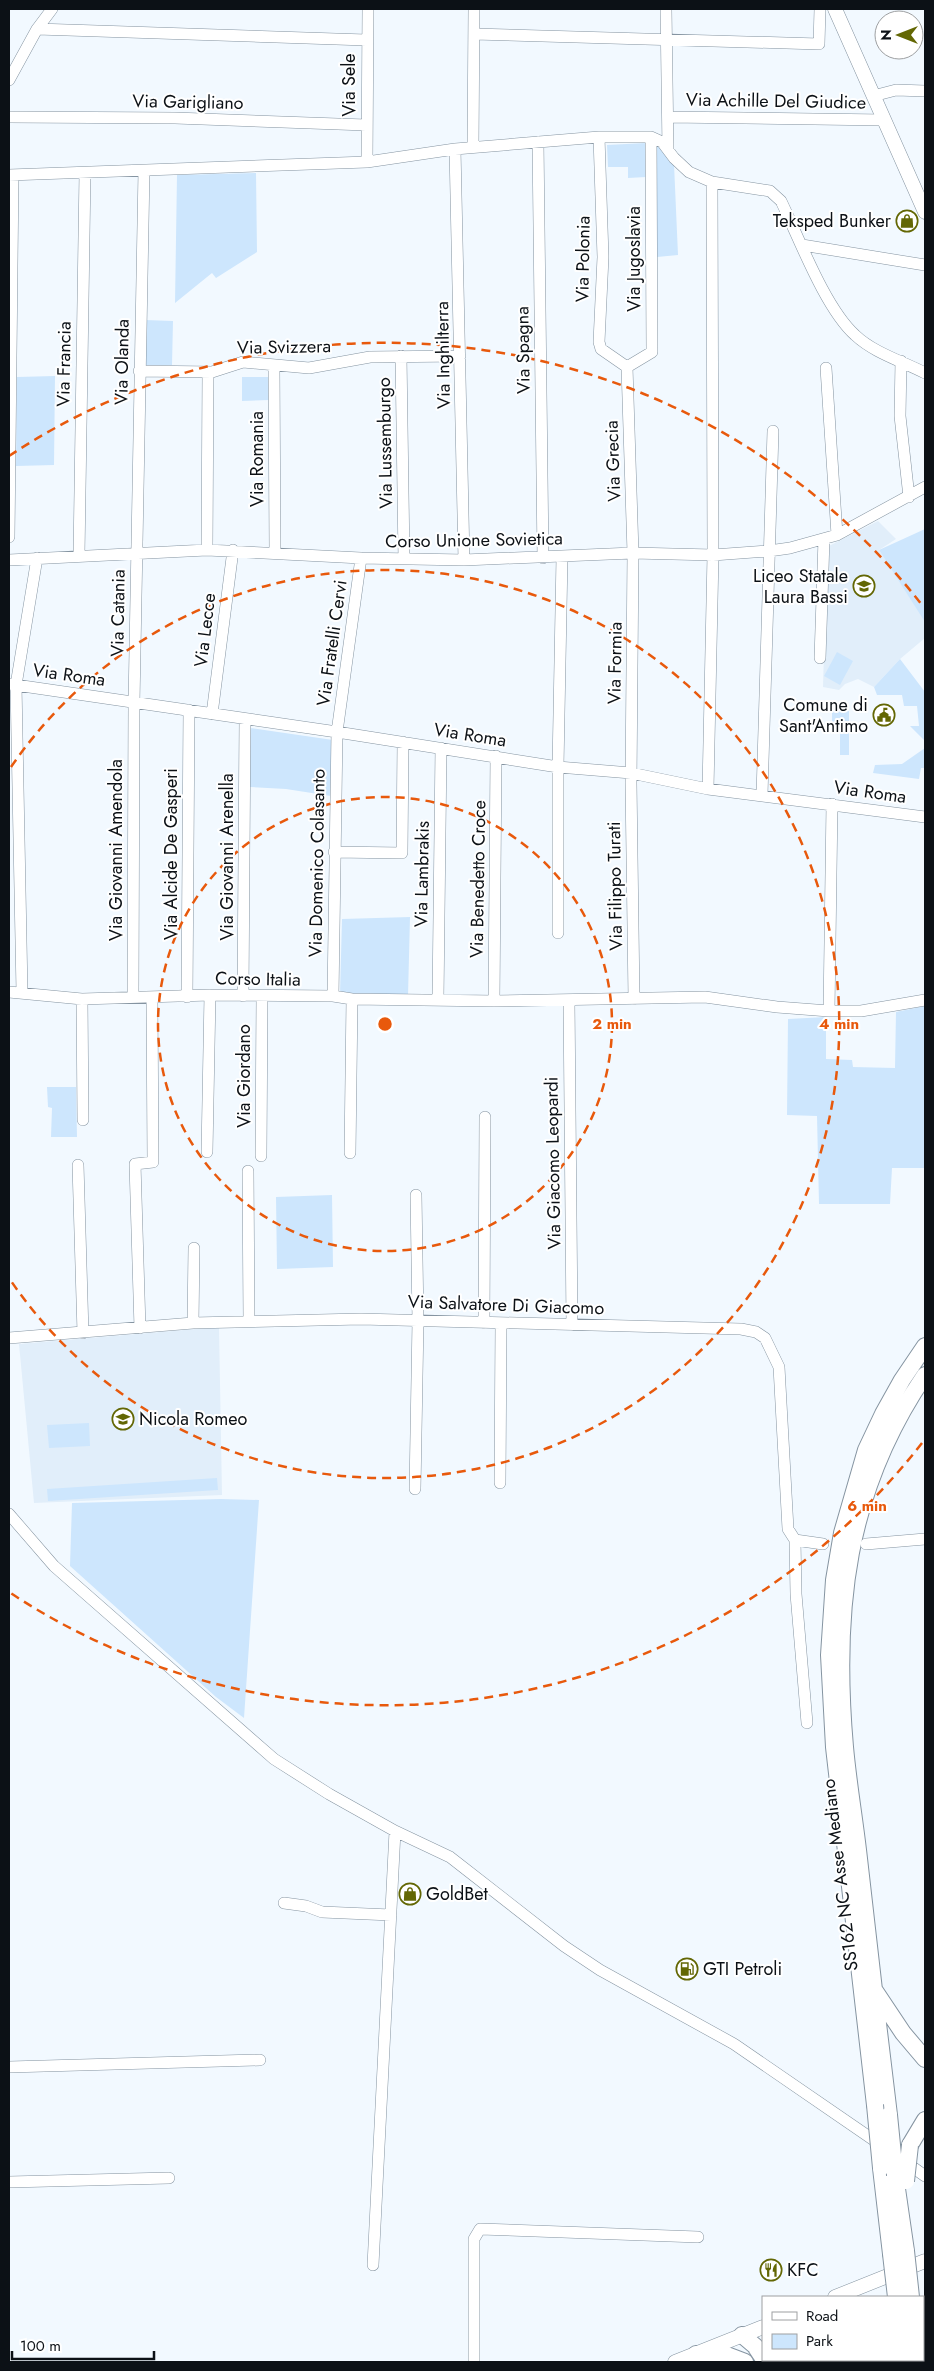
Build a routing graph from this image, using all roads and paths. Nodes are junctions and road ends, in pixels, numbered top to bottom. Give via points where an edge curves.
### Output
1 (52, 9) edge
2 (368, 9) edge
3 (474, 9) edge
4 (666, 9) edge
5 (820, 9) edge
6 (835, 9) edge
7 (37, 29) junction
8 (474, 34) junction
9 (667, 39) junction
10 (366, 40) junction
11 (9, 80) edge
12 (925, 91) edge
13 (873, 96) junction
14 (9, 117) edge
15 (668, 117) junction
16 (884, 120) junction
17 (366, 125) junction
18 (599, 136) junction
19 (651, 137) junction
20 (538, 142) junction
21 (472, 147) junction
22 (455, 149) junction
23 (668, 150) junction
24 (367, 162) junction
25 (144, 171) junction
26 (85, 174) junction
27 (11, 175) edge
28 (712, 182) junction
29 (925, 212) edge
30 (802, 245) junction
31 (925, 265) edge
32 (401, 356) junction
33 (460, 356) junction
34 (901, 361) junction
35 (274, 366) junction
36 (627, 367) junction
37 (826, 368) dead end
38 (139, 371) junction
39 (208, 372) junction
40 (925, 373) edge
41 (773, 431) dead end
42 (925, 487) edge
43 (909, 497) junction
44 (838, 535) junction
45 (9, 536) edge
46 (824, 539) junction
47 (207, 550) junction
48 (232, 550) junction
49 (769, 551) junction
50 (275, 552) junction
51 (633, 553) junction
52 (137, 554) junction
53 (712, 554) junction
54 (79, 556) junction
55 (562, 557) junction
56 (37, 558) junction
57 (361, 558) junction
58 (543, 558) junction
59 (404, 559) junction
60 (9, 560) edge
61 (464, 560) junction
62 (820, 658) dead end
63 (12, 685) edge
64 (134, 703) junction
65 (189, 710) junction
66 (212, 714) junction
67 (245, 719) junction
68 (337, 732) junction
69 (402, 742) junction
70 (440, 748) junction
71 (496, 756) junction
72 (558, 766) junction
73 (631, 773) junction
74 (708, 789) junction
75 (762, 796) junction
76 (832, 804) junction
77 (925, 817) edge
78 (334, 852) junction
79 (14, 915) edge
80 (558, 933) dead end
81 (9, 992) edge
82 (22, 992) junction
83 (210, 995) junction
84 (243, 996) junction
85 (262, 996) junction
86 (333, 996) junction
87 (133, 997) junction
88 (188, 997) junction
89 (152, 998) junction
90 (82, 999) junction
91 (352, 999) junction
92 (634, 999) junction
93 (438, 1000) junction
94 (569, 1000) junction
95 (925, 1000) edge
96 (494, 1001) junction
97 (829, 1011) junction
98 (485, 1117) dead end
99 (83, 1120) dead end
100 (207, 1152) dead end
101 (350, 1153) dead end
102 (261, 1156) dead end
103 (78, 1165) dead end
104 (248, 1171) dead end
105 (416, 1195) dead end
106 (194, 1248) dead end
107 (249, 1321) junction
108 (418, 1321) junction
109 (194, 1323) junction
110 (484, 1323) junction
111 (501, 1324) junction
112 (572, 1325) junction
113 (140, 1328) junction
114 (83, 1334) junction
115 (9, 1338) edge
116 (925, 1346) edge
117 (925, 1375) edge
118 (874, 1451) junction
119 (500, 1483) dead end
120 (415, 1489) dead end
121 (9, 1514) edge
122 (795, 1540) junction
123 (925, 1540) edge
124 (823, 1544) dead end
125 (866, 1544) dead end
126 (807, 1723) dead end
127 (395, 1831) junction
128 (284, 1903) dead end
129 (391, 1915) junction
130 (873, 1989) junction
131 (925, 2059) edge
132 (260, 2060) dead end
133 (9, 2068) edge
134 (925, 2120) edge
135 (894, 2175) junction
136 (925, 2176) edge
137 (169, 2178) dead end
138 (9, 2182) edge
139 (698, 2237) dead end
140 (898, 2252) junction
141 (925, 2261) edge
142 (373, 2265) dead end
143 (837, 2296) edge
144 (896, 2296) edge
145 (911, 2296) edge
146 (762, 2327) edge
147 (741, 2336) junction
148 (696, 2354) junction
149 (762, 2358) edge
150 (474, 2362) edge
151 (674, 2362) edge
152 (747, 2362) edge

1 - 7 street
2 - 10 street, Via Sele
3 - 8 street
4 - 9 street
5 - 9 street via 819,44
6 - 13 main road
7 - 10 street
7 - 11 street
8 - 9 street
8 - 21 street
9 - 15 street
10 - 17 street, Via Sele
12 - 13 street via 896,90
13 - 16 main road
14 - 17 street, Via Garigliano via 176,118
15 - 16 street, Via Achille Del Giudice
15 - 23 street
16 - 29 main road
17 - 24 street, Via Sele
18 - 19 street
18 - 20 street
18 - 36 street, Via Polonia via 603,256 599,342 601,349
19 - 23 street via 662,142
19 - 36 street, Via Jugoslavia via 652,352
20 - 21 street
20 - 58 street, Via Spagna
21 - 22 street
22 - 24 street
22 - 33 street, Via Inghilterra
23 - 28 street via 689,172
24 - 25 street
25 - 26 street
25 - 38 street, Via Olanda
26 - 27 street
26 - 54 street, Via Francia
27 - 45 street
28 - 30 street via 770,191 781,201
28 - 53 street
30 - 31 street
30 - 34 street via 837,315 855,335 876,350
32 - 33 street, Via Svizzera
32 - 35 street, Via Svizzera via 309,368
32 - 59 street, Via Lussemburgo
33 - 61 street, Via Inghilterra
34 - 40 street
34 - 43 street via 900,416
35 - 39 street, Via Svizzera via 243,362
35 - 50 street, Via Romania
36 - 51 street, Via Grecia
37 - 44 street
38 - 39 street, Via Svizzera
38 - 52 street, Via Olanda
39 - 47 street
41 - 49 street
42 - 43 street, Corso Unione Sovietica
43 - 44 street, Corso Unione Sovietica
44 - 46 street, Corso Unione Sovietica
46 - 49 street, Corso Unione Sovietica
46 - 62 street
47 - 48 street, Corso Unione Sovietica
47 - 52 street, Corso Unione Sovietica
48 - 50 street, Corso Unione Sovietica
48 - 66 street, Via Lecce
49 - 53 street, Corso Unione Sovietica
49 - 75 street
50 - 57 street, Corso Unione Sovietica
51 - 53 street, Corso Unione Sovietica
51 - 55 street, Corso Unione Sovietica
51 - 73 street, Via Formia
52 - 54 street, Corso Unione Sovietica
52 - 64 street, Via Catania
53 - 74 street
54 - 56 street, Corso Unione Sovietica
55 - 58 street, Corso Unione Sovietica
55 - 72 street
56 - 60 street, Corso Unione Sovietica
56 - 63 street
57 - 59 street, Corso Unione Sovietica
57 - 68 street, Via Fratelli Cervi
58 - 61 street, Corso Unione Sovietica
59 - 61 street, Corso Unione Sovietica
63 - 64 street, Via Roma
63 - 79 street
64 - 65 street, Via Roma
64 - 87 street, Via Giovanni Amendola
65 - 66 street, Via Roma
65 - 88 street, Via Alcide De Gasperi
66 - 67 street, Via Roma
67 - 68 street, Via Roma
67 - 84 street, Via Giovanni Arenella
68 - 69 street, Via Roma
68 - 78 street, Via Domenico Colasanto
69 - 70 street, Via Roma
69 - 78 street via 402,853
70 - 71 street, Via Roma
70 - 93 street, Via Lambrakis
71 - 72 street, Via Roma
71 - 96 street, Via Benedetto Croce
72 - 73 street, Via Roma
72 - 80 street
73 - 74 street, Via Roma
73 - 92 street, Via Filippo Turati
74 - 75 street, Via Roma
75 - 76 street, Via Roma
76 - 77 street, Via Roma
76 - 97 street
78 - 86 street, Via Domenico Colasanto
79 - 82 street
81 - 82 street, Corso Italia
82 - 90 street, Corso Italia
83 - 84 street, Corso Italia
83 - 88 street, Corso Italia
83 - 100 street
84 - 85 street, Corso Italia
85 - 86 street, Corso Italia
85 - 102 street, Via Giordano
86 - 91 street, Corso Italia
87 - 89 street, Corso Italia
87 - 90 street, Corso Italia
88 - 89 street, Corso Italia
89 - 113 street via 153,1162 135,1164
90 - 99 street
91 - 93 street, Corso Italia
91 - 101 street
92 - 94 street, Corso Italia
92 - 97 street, Corso Italia via 705,997
93 - 96 street, Corso Italia
94 - 96 street, Corso Italia
94 - 112 street, Via Giacomo Leopardi
95 - 97 street, Corso Italia via 861,1011
98 - 110 street
103 - 114 street
104 - 107 street
105 - 108 street
106 - 109 street
107 - 108 street, Via Salvatore Di Giacomo
107 - 109 street, Via Salvatore Di Giacomo
108 - 110 street, Via Salvatore Di Giacomo
108 - 120 street
109 - 113 street, Via Salvatore Di Giacomo
110 - 111 street, Via Salvatore Di Giacomo
111 - 112 street, Via Salvatore Di Giacomo
111 - 119 street
112 - 122 street, Via Salvatore Di Giacomo via 741,1329 766,1338 779,1367 788,1529
113 - 114 street, Via Salvatore Di Giacomo
114 - 115 street, Via Salvatore Di Giacomo
116 - 118 highway via 883,1414
117 - 118 highway
118 - 130 highway, SS162 NC Asse Mediano via 846,1578 841,1654 845,1747
118 - 135 highway, SS162 NC Asse Mediano, bridge via 842,1533 834,1580 828,1655 834,1747 874,2105
121 - 127 street via 54,1566 274,1758
122 - 124 street
122 - 126 street, Via Salvatore Di Giacomo via 796,1594
123 - 125 street
127 - 129 street
127 - 136 street via 450,1857 564,1946 600,1970 734,2044
128 - 129 street via 322,1912
129 - 142 street
130 - 131 highway
130 - 135 highway, SS162 NC Asse Mediano, bridge
132 - 133 street
134 - 135 highway, bridge
135 - 140 highway, SS162 NC Asse Mediano
135 - 140 highway, SS162 NC Asse Mediano via 903,2227
137 - 138 street
139 - 150 street via 480,2228 474,2239
140 - 144 highway, SS162 NC Asse Mediano, bridge
140 - 145 highway, SS162 NC Asse Mediano, bridge
141 - 143 main road
146 - 147 main road
147 - 148 main road
147 - 149 highway via 755,2346
147 - 152 highway via 741,2349
148 - 151 main road
148 - 152 highway via 724,2354

